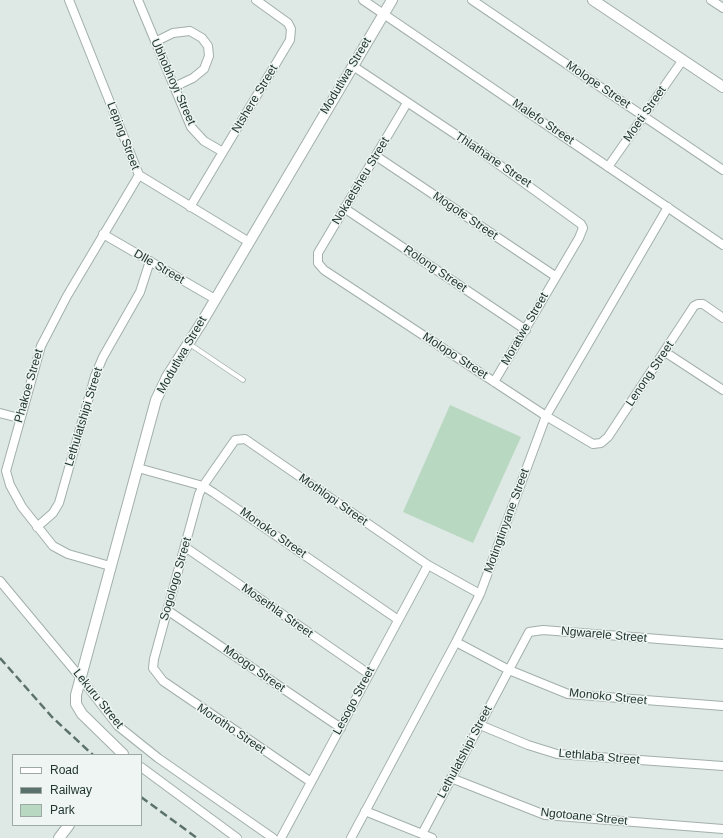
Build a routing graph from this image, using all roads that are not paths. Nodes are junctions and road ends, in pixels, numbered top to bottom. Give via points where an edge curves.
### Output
1 (69, 0) edge
2 (138, 0) edge
3 (256, 0) edge
4 (363, 0) edge
5 (392, 0) edge
6 (472, 0) edge
7 (593, 0) edge
8 (711, 0) edge
9 (723, 8) edge
10 (384, 14) junction
11 (155, 42) junction
12 (682, 61) junction
13 (353, 66) junction
14 (722, 83) edge
15 (174, 87) junction
16 (407, 103) junction
17 (644, 116) junction
18 (223, 152) junction
19 (376, 156) junction
20 (608, 167) junction
21 (723, 170) edge
22 (139, 175) junction
23 (668, 207) junction
24 (190, 208) junction
25 (344, 208) junction
26 (103, 234) junction
27 (248, 242) junction
28 (723, 245) edge
29 (317, 260) joint
30 (150, 261) junction
31 (555, 276) junction
32 (215, 300) junction
33 (723, 318) edge
34 (526, 330) junction
35 (188, 343) junction
36 (665, 352) junction
37 (243, 380) dead end
38 (494, 382) junction
39 (723, 390) edge
40 (0, 413) edge
41 (546, 416) junction
42 (19, 418) junction
43 (599, 444) joint
44 (138, 468) junction
45 (202, 486) junction
46 (37, 527) junction
47 (185, 547) junction
48 (428, 564) junction
49 (110, 566) junction
50 (0, 581) edge
51 (480, 594) junction
52 (167, 610) junction
53 (397, 619) junction
54 (456, 642) junction
55 (723, 644) edge
56 (509, 670) junction
57 (154, 671) joint
58 (369, 674) junction
59 (80, 677) junction
60 (723, 706) edge
61 (480, 726) junction
62 (341, 728) junction
63 (122, 754) edge
64 (723, 766) edge
65 (142, 768) edge
66 (452, 778) junction
67 (311, 782) junction
68 (365, 811) junction
69 (68, 826) edge
70 (723, 829) edge
71 (422, 834) junction
72 (59, 838) edge
73 (237, 838) edge
74 (273, 838) edge
75 (281, 838) edge
76 (351, 838) edge
77 (432, 838) edge

1 - 22 street, Leping Street
2 - 11 street, Ubhobhoyi Street
3 - 18 street, Ntshere Street via 288,23 291,30 290,40
4 - 10 street, Malefo Street
5 - 10 street, Modutlwa Street
6 - 17 street, Molope Street
7 - 12 street
8 - 9 street
10 - 13 street, Modutlwa Street
10 - 20 street, Malefo Street
11 - 15 street, Ubhobhoyi Street
11 - 15 street via 173,33 190,31 202,38 208,46 209,56 204,69 193,78
12 - 14 street
12 - 17 street, Moeti Street
13 - 16 street, Thlathane Street
13 - 27 street, Modutlwa Street
15 - 18 street, Ubhobhoyi Street via 194,130 204,141
16 - 19 street, Nokaetsheu Street
16 - 31 street, Thlathane Street via 580,221 583,228 580,235
17 - 20 street, Moeti Street
17 - 21 street, Molope Street
18 - 24 street, Ntshere Street
19 - 25 street, Nokaetsheu Street
19 - 31 street, Mogofe Street
20 - 23 street, Malefo Street
22 - 24 street, Leping Street
22 - 26 street, Phakoe Street
23 - 28 street, Malefo Street
23 - 41 street, Motingtinyane Street
24 - 27 street, Leping Street
25 - 29 street, Nokaetsheu Street via 320,249
25 - 34 street, Rolong Street
26 - 30 street, Dlle Street
26 - 42 street, Phakoe Street via 44,339
27 - 32 street, Modutlwa Street
29 - 38 street, Molopo Street via 324,270
30 - 32 street, Dlle Street
30 - 46 street, Lethulatshipi Street via 142,288 95,376 59,502 53,514
31 - 34 street, Moratwe Street
32 - 35 street, Modutlwa Street
33 - 36 street, Lenong Street via 700,304 693,308
34 - 38 street, Moratwe Street
35 - 37 lane
35 - 44 street, Modutlwa Street via 156,400
36 - 39 street
36 - 43 street, Lenong Street via 608,437
38 - 41 street, Molopo Street
40 - 42 street
41 - 43 street, Molopo Street via 586,441
41 - 51 street, Motingtinyane Street
42 - 46 street, Phakoe Street via 6,474 22,507
44 - 45 street, Monoko Street
44 - 49 street, Modutlwa Street
45 - 47 street, Sogologo Street
45 - 48 street, Mothlopi Street via 234,442 239,438 245,439
45 - 53 street, Monoko Street via 233,504
46 - 49 street, Phakoe Street via 50,543 60,550
47 - 52 street, Sogologo Street
47 - 58 street, Mosethla Street
48 - 51 street, Mothlopi Street
48 - 53 street, Lesogo Street
49 - 59 street, Modutlwa Street
50 - 59 street, Lekuru Street
51 - 54 street, Motingtinyane Street
52 - 57 street, Sogologo Street via 154,659
52 - 62 street, Moogo Street
53 - 58 street, Lesogo Street
54 - 56 street, Monoko Street
54 - 68 street, Motingtinyane Street
55 - 56 street, Ngwarele Street via 537,630 528,634
56 - 60 street, Monoko Street via 575,695
56 - 61 street, Lethulatshipi Street
57 - 67 street, Morotho Street via 168,685
58 - 62 street, Lesogo Street
59 - 63 street, Modutlwa Street via 76,695 78,708
59 - 74 street, Lekuru Street via 109,717 128,735
61 - 64 street, Lethlaba Street via 557,754
61 - 66 street, Lethulatshipi Street
62 - 67 street, Lesogo Street
65 - 73 street
66 - 70 street, Ngotoane Street via 545,815
66 - 71 street, Lethulatshipi Street
67 - 75 street, Lesogo Street
68 - 71 street
68 - 76 street, Motingtinyane Street
69 - 72 street
71 - 77 street

